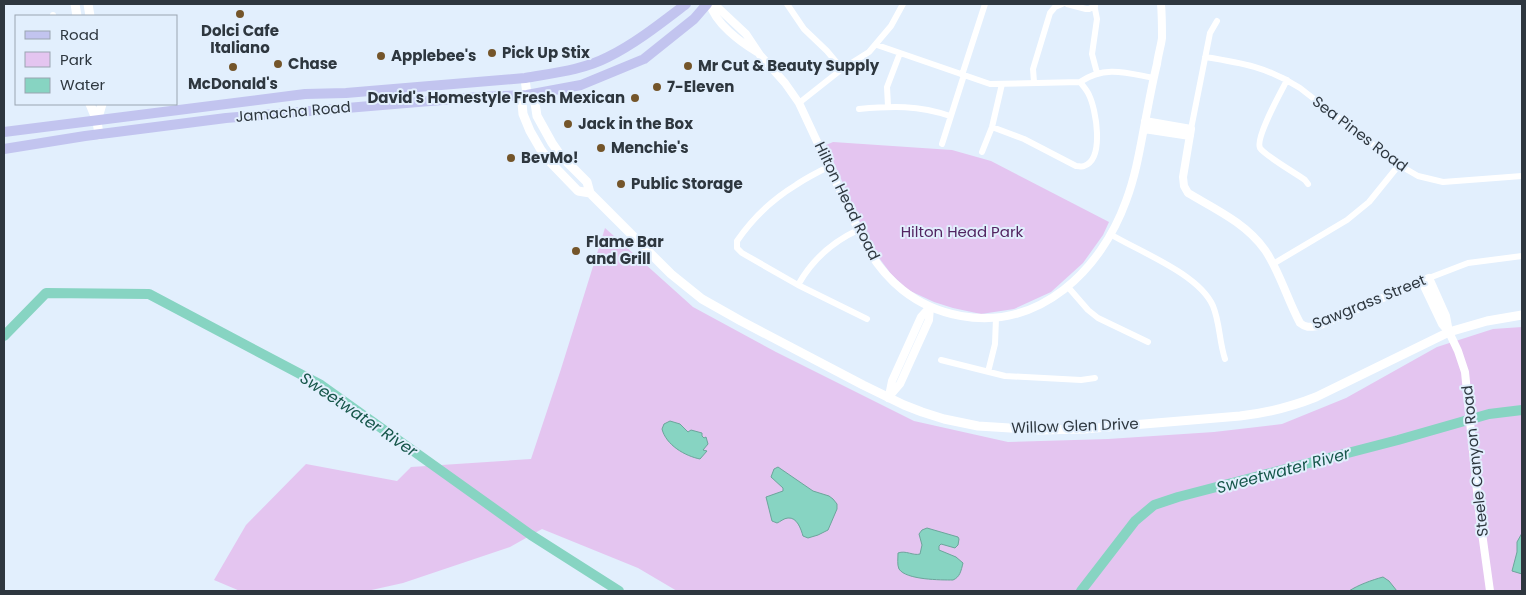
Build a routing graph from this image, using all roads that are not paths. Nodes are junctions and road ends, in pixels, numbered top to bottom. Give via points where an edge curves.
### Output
1 (686, 4) edge
2 (709, 4) edge
3 (714, 4) edge
4 (786, 4) edge
5 (903, 4) edge
6 (985, 4) edge
7 (1062, 4) edge
8 (1067, 4) edge
9 (1161, 4) edge
10 (1094, 5) edge
11 (1217, 21) dead end
12 (877, 45) junction
13 (900, 53) junction
14 (760, 55) junction
15 (1205, 57) junction
16 (842, 69) junction
17 (1097, 73) junction
18 (963, 75) junction
19 (525, 78) junction
20 (1154, 78) junction
21 (1287, 80) junction
22 (1034, 82) junction
23 (1080, 82) junction
24 (1002, 84) junction
25 (527, 95) junction
26 (799, 103) junction
27 (90, 105) edge
28 (102, 105) edge
29 (888, 106) junction
30 (859, 109) dead end
31 (950, 116) junction
32 (97, 120) junction
33 (1144, 125) junction
34 (992, 127) junction
35 (4, 132) edge
36 (1190, 133) junction
37 (99, 135) junction
38 (942, 144) dead end
39 (4, 150) edge
40 (982, 152) dead end
41 (1399, 165) junction
42 (830, 166) junction
43 (1522, 176) edge
44 (1308, 184) dead end
45 (590, 193) junction
46 (858, 230) junction
47 (1110, 234) junction
48 (1522, 256) edge
49 (1272, 264) junction
50 (1425, 280) junction
51 (798, 285) junction
52 (1068, 287) junction
53 (930, 307) junction
54 (1522, 315) edge
55 (996, 318) junction
56 (867, 319) dead end
57 (1449, 332) junction
58 (1148, 342) dead end
59 (1225, 359) dead end
60 (941, 360) dead end
61 (988, 372) junction
62 (1095, 378) dead end
63 (888, 398) junction
64 (1490, 591) edge

1 - 19 main road, Jamacha Road via 607,58
2 - 14 street, Hilton Head Road via 713,13 741,43
2 - 25 main road, Jamacha Road via 644,59 581,85
3 - 14 street, Hilton Head Road via 746,34
4 - 16 street
5 - 12 street
6 - 18 street
7 - 22 street via 1050,13 1033,69
8 - 10 street via 1086,9
9 - 20 street, Hilton Head Road via 1162,40
10 - 17 street via 1097,20 1092,54
11 - 15 street, Sawgrass Street via 1210,33
12 - 13 street
12 - 16 street
13 - 18 street
13 - 29 street via 887,87
14 - 26 street, Hilton Head Road
15 - 21 street, Sea Pines Road via 1243,63
15 - 36 street, Sawgrass Street
16 - 26 street
17 - 20 street via 1111,71
17 - 23 street
18 - 24 street via 990,84
18 - 31 street
19 - 25 main road, Willow Glen Drive
19 - 32 main road, Jamacha Road via 306,94
20 - 33 street, Hilton Head Road
21 - 41 street, Sea Pines Road
21 - 44 street via 1259,144 1263,152
22 - 23 street
22 - 24 street
23 - 34 street via 1093,105 1097,134 1094,157 1084,166 1076,166
24 - 34 street
25 - 37 main road, Jamacha Road via 226,118
25 - 45 main road, Willow Glen Drive via 535,103 552,143 587,182
25 - 45 main road, Willow Glen Drive via 522,103 523,114 541,150 578,191
26 - 42 street, Hilton Head Road
27 - 32 main road
28 - 32 main road
29 - 30 street
29 - 31 street via 912,107
31 - 38 street
32 - 35 main road, Jamacha Road
32 - 37 main road
33 - 36 street
33 - 47 street, Hilton Head Road via 1126,202
34 - 40 street
36 - 49 street, Sawgrass Street via 1182,177 1184,186 1188,192 1245,229 1259,242
37 - 39 main road, Jamacha Road
41 - 43 street, Sea Pines Road via 1418,176 1443,182
41 - 49 street via 1369,202 1347,220
42 - 46 street, Hilton Head Road
42 - 51 street via 795,185 748,225 737,240 737,248 742,253
45 - 63 main road, Willow Glen Drive via 671,274 702,299
46 - 51 street via 822,253
46 - 53 street, Hilton Head Road via 888,277 906,294
47 - 52 street, Hilton Head Road via 1088,266
47 - 59 street via 1189,277 1202,290 1216,314
48 - 50 street, Sawgrass Street via 1468,263
49 - 50 street, Sawgrass Street via 1300,323 1308,328
50 - 57 street, Steele Canyon Road via 1442,324
51 - 56 street
52 - 55 street, Hilton Head Road via 1037,307
52 - 58 street via 1098,318
53 - 55 street, Hilton Head Road via 962,316
53 - 63 street via 929,320 900,384
54 - 57 main road, Willow Glen Drive
55 - 61 street via 996,344
57 - 63 main road, Willow Glen Drive via 1316,397 1279,410 1240,416 1062,430 1017,430 954,421
57 - 64 street, Steele Canyon Road via 1465,372
60 - 61 street
61 - 62 street via 1008,377

